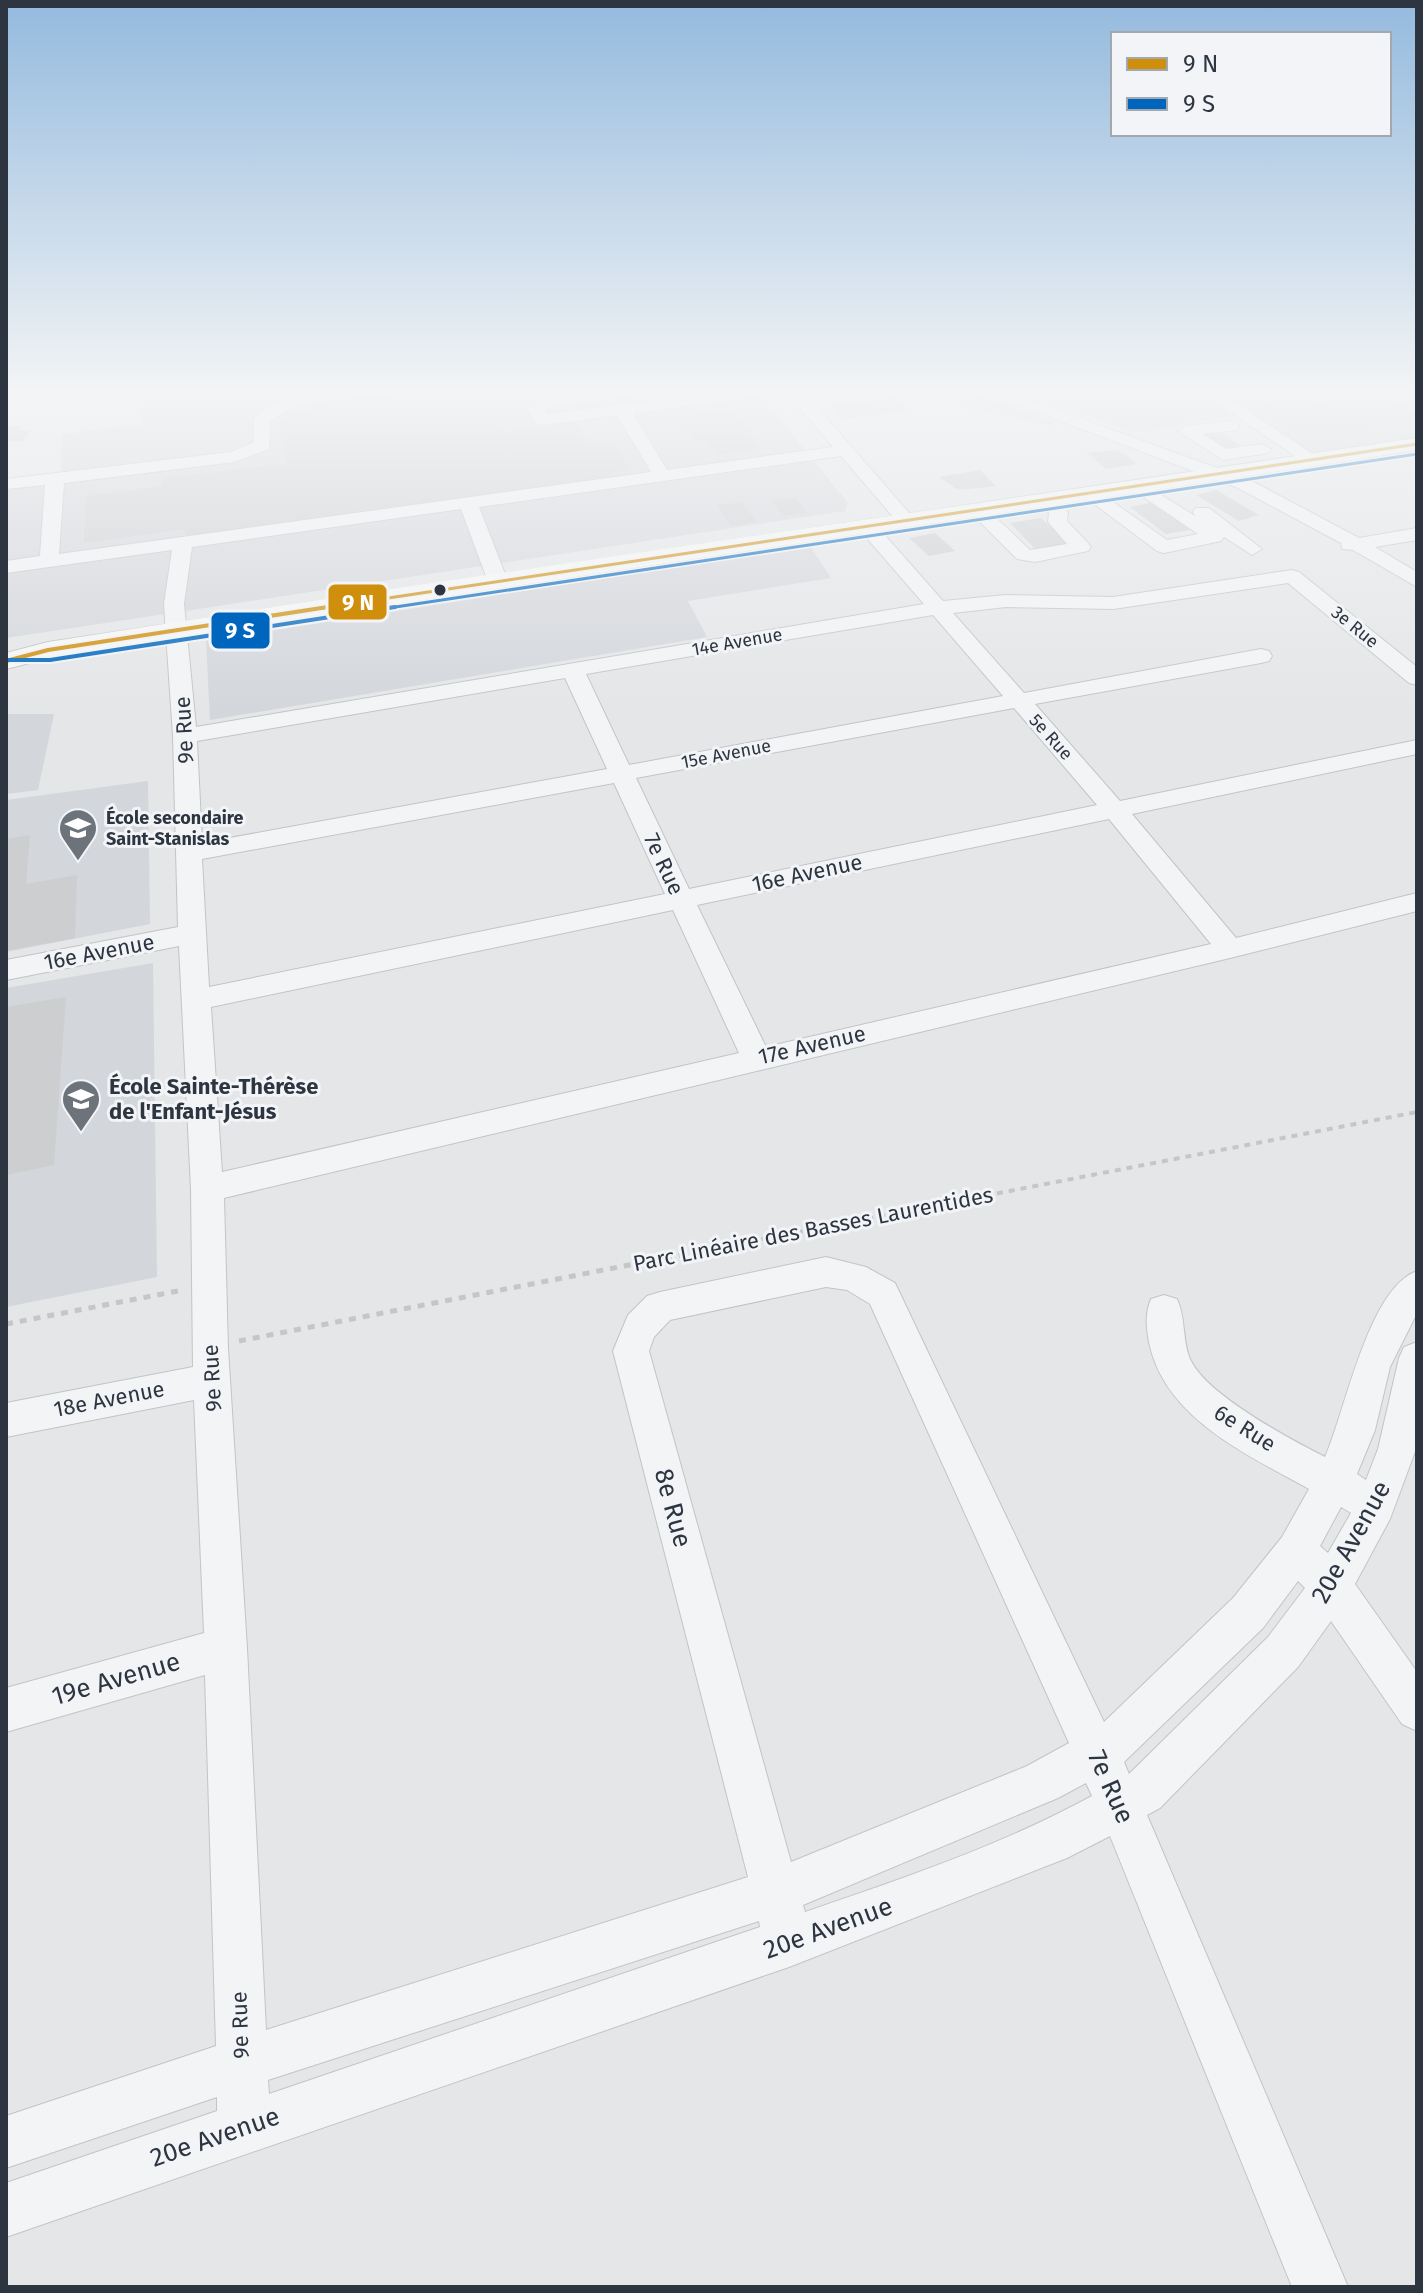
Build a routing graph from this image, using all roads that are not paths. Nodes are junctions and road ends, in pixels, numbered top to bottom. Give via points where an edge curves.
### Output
1 (54, 497) edge
2 (511, 497) edge
3 (870, 497) edge
4 (1071, 497) edge
5 (1094, 497) edge
6 (1162, 497) edge
7 (1174, 497) edge
8 (1248, 497) edge
9 (1268, 497) edge
10 (1046, 501) junction
11 (468, 503) junction
12 (978, 511) junction
13 (889, 525) junction
14 (1417, 534) edge
15 (183, 542) junction
16 (1357, 544) junction
17 (1336, 548) junction
18 (1252, 549) dead end
19 (49, 561) junction
20 (6, 567) edge
21 (1292, 576) joint
22 (497, 579) junction
23 (1417, 581) edge
24 (1417, 599) edge
25 (938, 608) junction
26 (177, 629) junction
27 (6, 650) edge
28 (48, 650) junction
29 (1261, 656) dead end
30 (6, 661) edge
31 (573, 671) junction
32 (1417, 678) edge
33 (1017, 699) junction
34 (185, 736) junction
35 (1417, 747) edge
36 (622, 773) junction
37 (1114, 809) junction
38 (190, 853) junction
39 (680, 900) junction
40 (1417, 902) edge
41 (192, 934) junction
42 (1230, 949) junction
43 (6, 970) edge
44 (197, 1000) junction
45 (756, 1058) junction
46 (207, 1189) junction
47 (1417, 1286) edge
48 (883, 1294) joint
49 (1164, 1310) dead end
50 (1417, 1358) edge
51 (211, 1364) junction
52 (6, 1420) edge
53 (1334, 1482) junction
54 (1376, 1506) junction
55 (1296, 1551) junction
56 (1332, 1586) junction
57 (226, 1648) junction
58 (1417, 1709) edge
59 (6, 1710) edge
60 (1096, 1753) junction
61 (1120, 1805) junction
62 (776, 1892) junction
63 (789, 1943) junction
64 (241, 2063) junction
65 (244, 2126) junction
66 (6, 2142) edge
67 (6, 2210) edge
68 (1312, 2284) edge

1 - 19 street
2 - 11 street
3 - 13 street, 5e Rue
4 - 10 main road
5 - 6 street via 1164,547 1214,537
7 - 18 street
8 - 17 street
9 - 16 street
10 - 12 main road
10 - 12 street via 1081,547 1024,555
11 - 15 street
11 - 22 street
12 - 13 main road
13 - 22 main road
13 - 25 street, 5e Rue
14 - 16 street
15 - 19 street
15 - 26 street, 9e Rue via 174,604
16 - 17 street
16 - 23 street
17 - 24 street
19 - 20 street
21 - 25 street, 14e Avenue via 1113,603 1006,601
21 - 32 street, 3e Rue
22 - 26 main road
25 - 31 street, 14e Avenue
25 - 33 street, 5e Rue
26 - 28 main road
26 - 34 street, 9e Rue
27 - 28 main road
28 - 30 main road
29 - 33 street, 15e Avenue
31 - 34 street, 14e Avenue
31 - 36 street, 7e Rue
33 - 36 street, 15e Avenue
33 - 37 street, 5e Rue
34 - 38 street, 9e Rue
35 - 37 street, 16e Avenue
36 - 38 street, 15e Avenue
36 - 39 street, 7e Rue
37 - 39 street, 16e Avenue
37 - 42 street, 5e Rue
38 - 41 street, 9e Rue
39 - 44 street, 16e Avenue
39 - 45 street, 7e Rue
40 - 42 street, 17e Avenue
41 - 43 street, 16e Avenue
41 - 44 street, 9e Rue
42 - 45 street, 17e Avenue
44 - 46 street, 9e Rue
45 - 46 street, 17e Avenue
46 - 51 street, 9e Rue
47 - 53 street, 20e Avenue via 1372,1365 1356,1430
48 - 60 street, 7e Rue
48 - 62 street, 8e Rue via 854,1277 826,1272 660,1307 643,1320 631,1351
49 - 53 street, 6e Rue via 1165,1338 1180,1376 1214,1411
50 - 54 street, 20e Avenue via 1397,1449
51 - 52 street, 18e Avenue
51 - 57 street, 9e Rue
53 - 54 street, 6e Rue
53 - 55 street, 20e Avenue
54 - 56 street, 20e Avenue
55 - 56 street
55 - 60 street, 20e Avenue via 1248,1613 1113,1744
56 - 58 street
56 - 61 street, 20e Avenue via 1283,1652 1209,1729 1144,1792
57 - 59 street, 19e Avenue
57 - 64 street, 9e Rue
60 - 61 street, 7e Rue
60 - 62 street, 20e Avenue via 1042,1782
61 - 63 street, 20e Avenue via 1067,1835
61 - 68 street, 7e Rue
62 - 63 street, 8e Rue
62 - 64 street, 20e Avenue
63 - 65 street, 20e Avenue
64 - 65 street, 9e Rue
64 - 66 street, 20e Avenue
65 - 67 street, 20e Avenue

